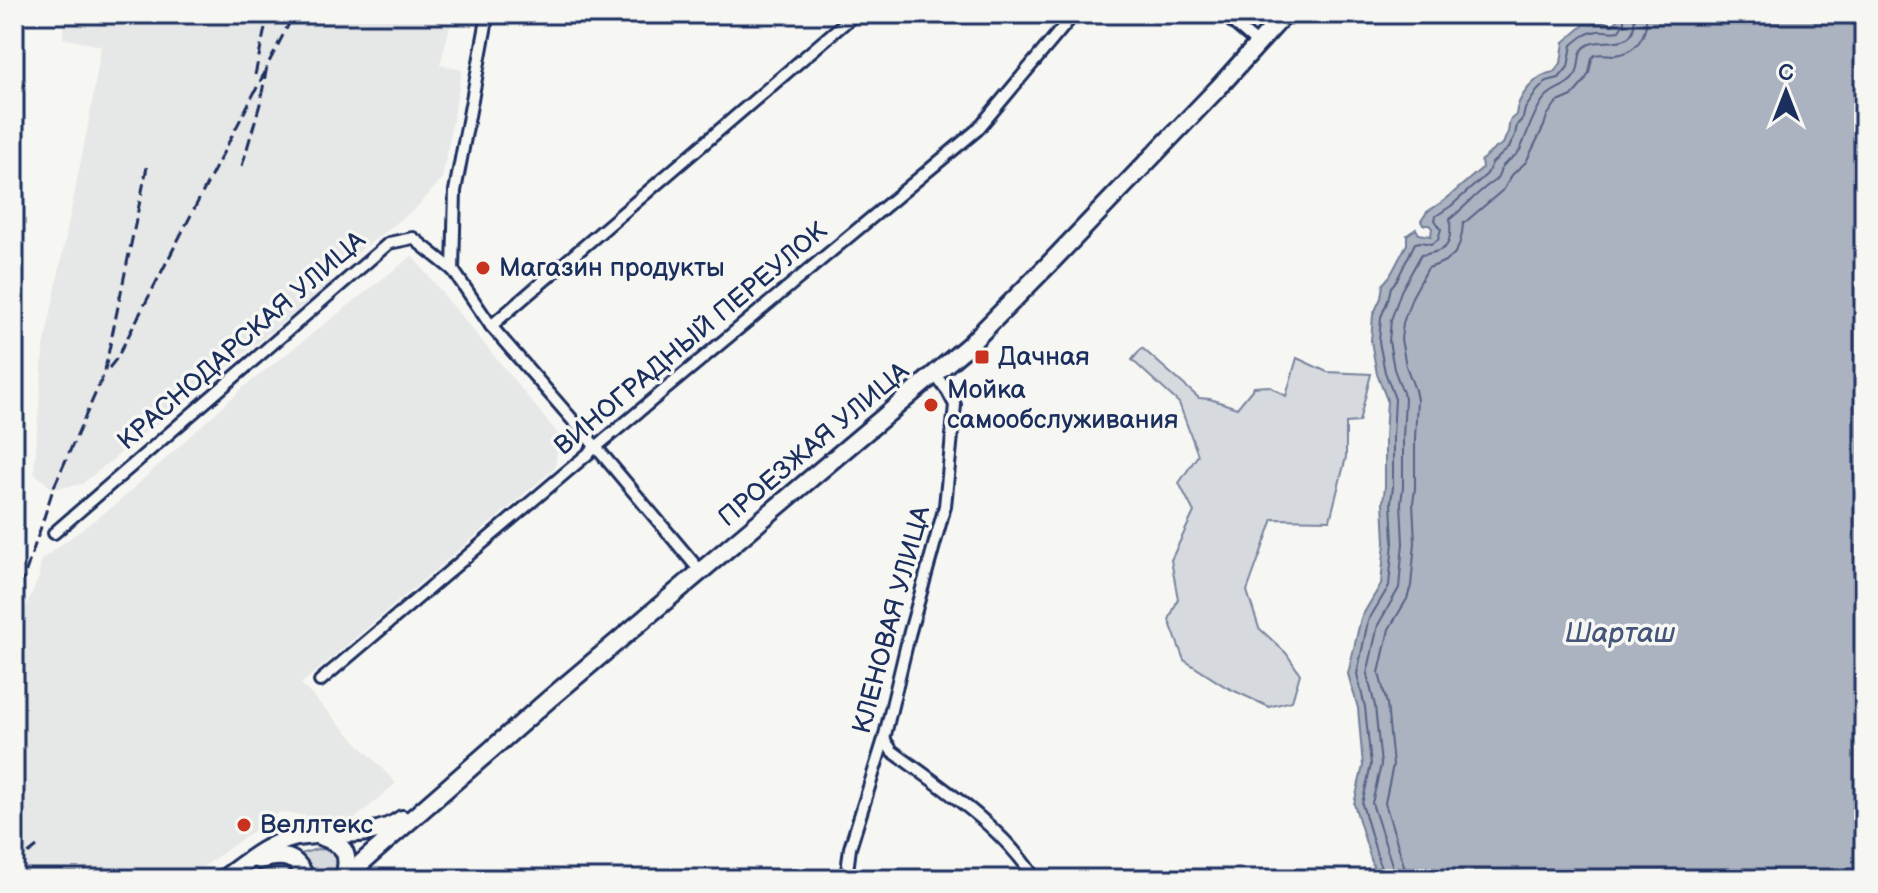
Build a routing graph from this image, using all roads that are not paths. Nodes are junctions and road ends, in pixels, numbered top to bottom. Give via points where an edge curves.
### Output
1 (488, 14) edge
2 (855, 14) edge
3 (1074, 14) edge
4 (1223, 14) edge
5 (1285, 14) edge
6 (1258, 44) junction
7 (453, 270) junction
8 (491, 326) junction
9 (934, 374) junction
10 (596, 447) junction
11 (54, 533) dead end
12 (701, 572) junction
13 (320, 681) dead end
14 (884, 739) junction
15 (428, 805) junction
16 (315, 835) junction
17 (238, 868) junction
18 (344, 878) edge
19 (1031, 878) edge
20 (223, 879) edge
21 (306, 879) edge
22 (846, 879) edge

1 - 7 street via 455,191
2 - 8 street
3 - 10 street, ВИНОГРАДНЫЙ ПЕРЕУЛОК via 977,130
4 - 6 street
5 - 6 main road, ПРОЕЗЖАЯ УЛИЦА
6 - 9 main road, ПРОЕЗЖАЯ УЛИЦА via 1040,273
7 - 8 street
7 - 11 street, КРАСНОДАРСКАЯ УЛИЦА via 413,238 389,243
8 - 10 street
9 - 12 main road, ПРОЕЗЖАЯ УЛИЦА
9 - 14 street, КЛЕНОВАЯ УЛИЦА via 955,405 945,506
10 - 12 street
10 - 13 street, ВИНОГРАДНЫЙ ПЕРЕУЛОК
12 - 15 main road, ПРОЕЗЖАЯ УЛИЦА
14 - 19 street via 1019,855
14 - 22 street, КЛЕНОВАЯ УЛИЦА via 850,848
15 - 16 main road via 381,830
15 - 18 main road, ПРОЕЗЖАЯ УЛИЦА
16 - 17 main road via 287,840
16 - 18 main road via 343,848 348,866
17 - 20 main road
17 - 21 main road via 281,856 300,865

